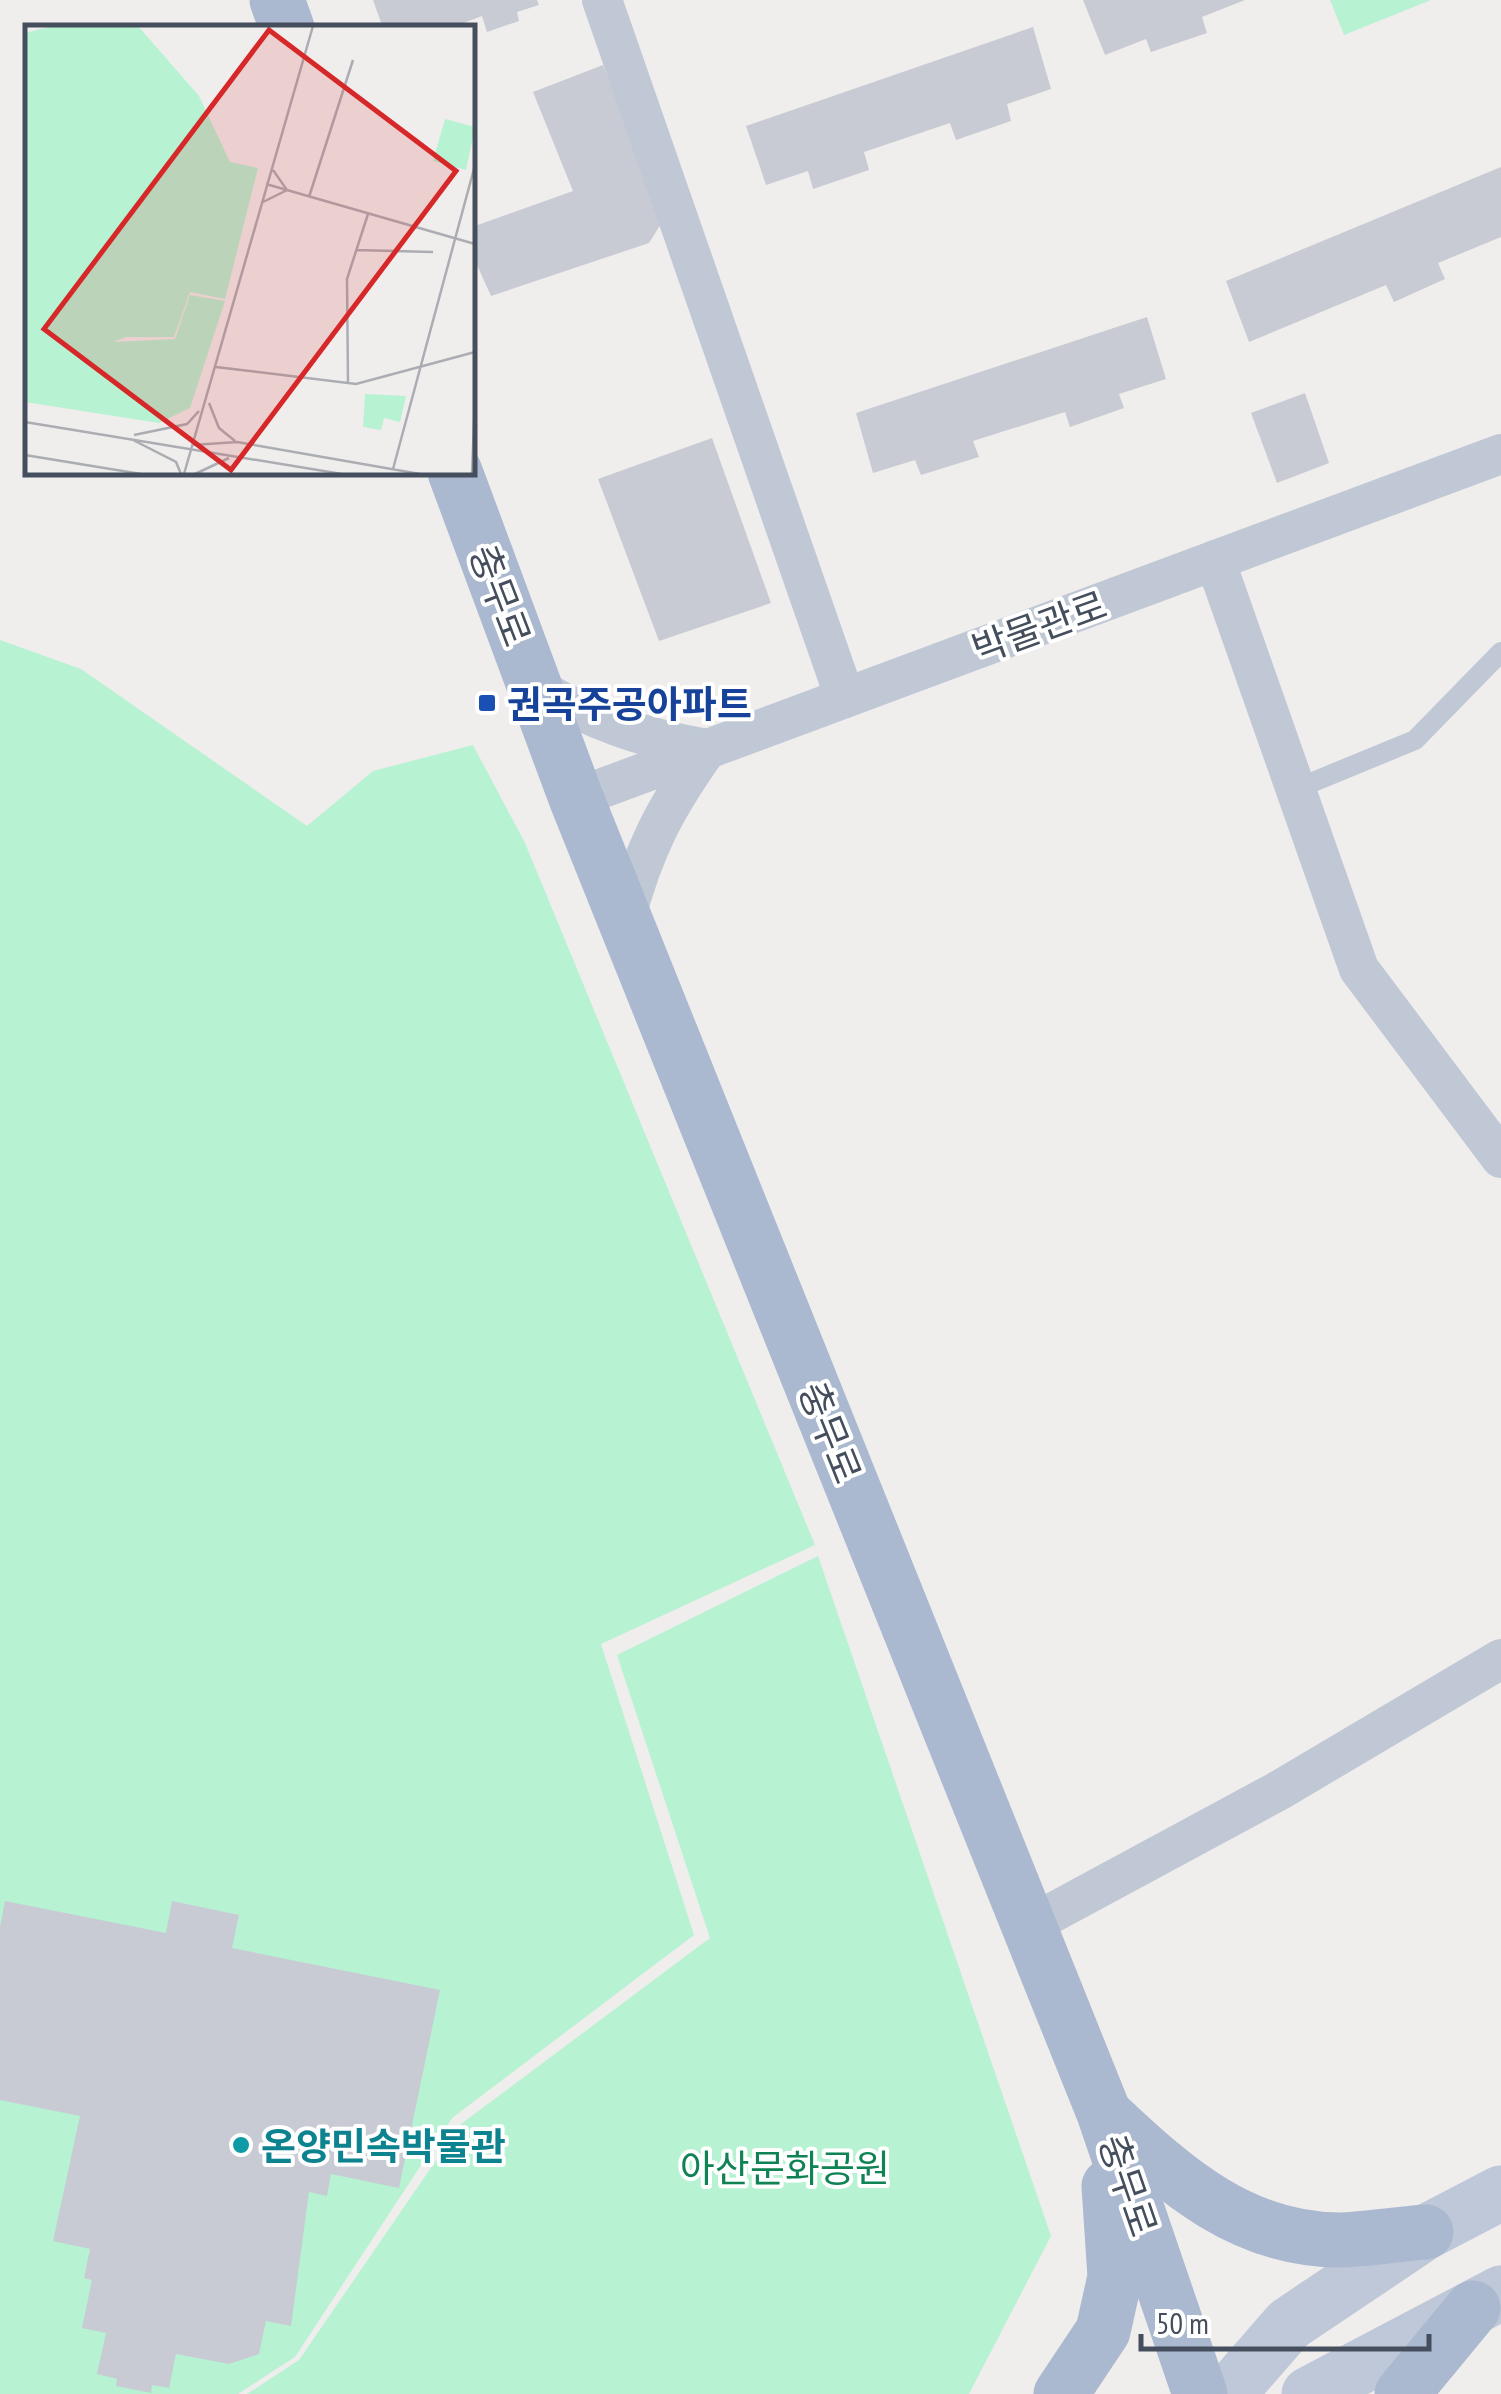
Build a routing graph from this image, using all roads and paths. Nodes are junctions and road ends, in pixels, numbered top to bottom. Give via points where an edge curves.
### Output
1 (277, 0) edge
2 (602, 0) edge
3 (286, 25) edge
4 (1501, 454) edge
5 (456, 475) edge
6 (1215, 560) junction
7 (1501, 652) edge
8 (536, 687) junction
9 (845, 698) junction
10 (707, 749) junction
11 (1296, 789) junction
12 (576, 798) junction
13 (625, 920) junction
14 (1501, 1158) edge
15 (1501, 1659) edge
16 (1028, 1926) junction
17 (1104, 2113) junction
18 (1501, 2194) edge
19 (1426, 2232) junction
20 (1487, 2301) edge
21 (1061, 2394) edge
22 (1200, 2394) edge
23 (1228, 2394) edge
24 (1309, 2394) edge
25 (1402, 2394) edge

1 - 3 main road
2 - 9 street
4 - 6 street, 박물관로
5 - 8 main road, 충무로
6 - 9 street, 박물관로
6 - 11 street
7 - 11 lane via 1416,740
8 - 10 street via 602,723
8 - 12 main road, 충무로
9 - 10 street, 박물관로
10 - 12 street, 박물관로
10 - 13 street via 649,840
11 - 14 street via 1359,969
12 - 13 main road, 충무로
13 - 16 main road, 충무로
15 - 16 street via 1278,1791
16 - 17 main road, 충무로
17 - 19 main road via 1175,2181 1223,2210 1277,2230 1339,2240
17 - 21 main road via 1115,2277 1103,2330
17 - 22 main road, 충무로
18 - 19 main road
19 - 23 main road via 1289,2324
20 - 24 main road
20 - 25 main road

